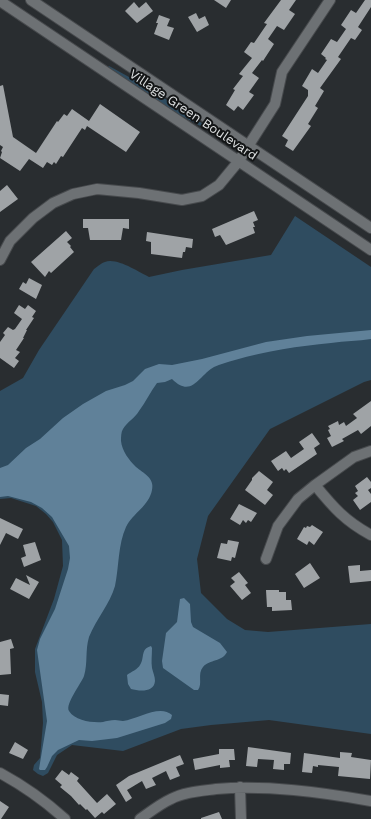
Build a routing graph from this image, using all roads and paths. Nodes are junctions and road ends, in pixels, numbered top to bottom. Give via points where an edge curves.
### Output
1 (31, 0) edge
2 (330, 0) edge
3 (0, 1) edge
4 (249, 145) junction
5 (238, 162) junction
6 (371, 228) edge
7 (371, 250) edge
8 (0, 260) edge
9 (371, 451) edge
10 (315, 485) junction
11 (371, 535) edge
12 (266, 558) dead end
13 (0, 773) edge
14 (240, 787) junction
15 (371, 801) edge
16 (66, 819) edge
17 (140, 819) edge
18 (241, 819) edge

1 - 4 street, Village Green Boulevard
2 - 4 street via 282,72 275,104
3 - 5 street, Village Green Boulevard
4 - 5 street
4 - 6 street, Village Green Boulevard
5 - 7 street, Village Green Boulevard
5 - 8 street via 219,185 202,196 182,200 97,189 73,194 53,203 33,218 10,241
9 - 10 street via 354,458
10 - 11 street via 334,509
10 - 12 street via 298,499 278,526
13 - 16 street via 48,803
14 - 15 street via 296,790
14 - 17 street via 198,791 172,798
14 - 18 street

